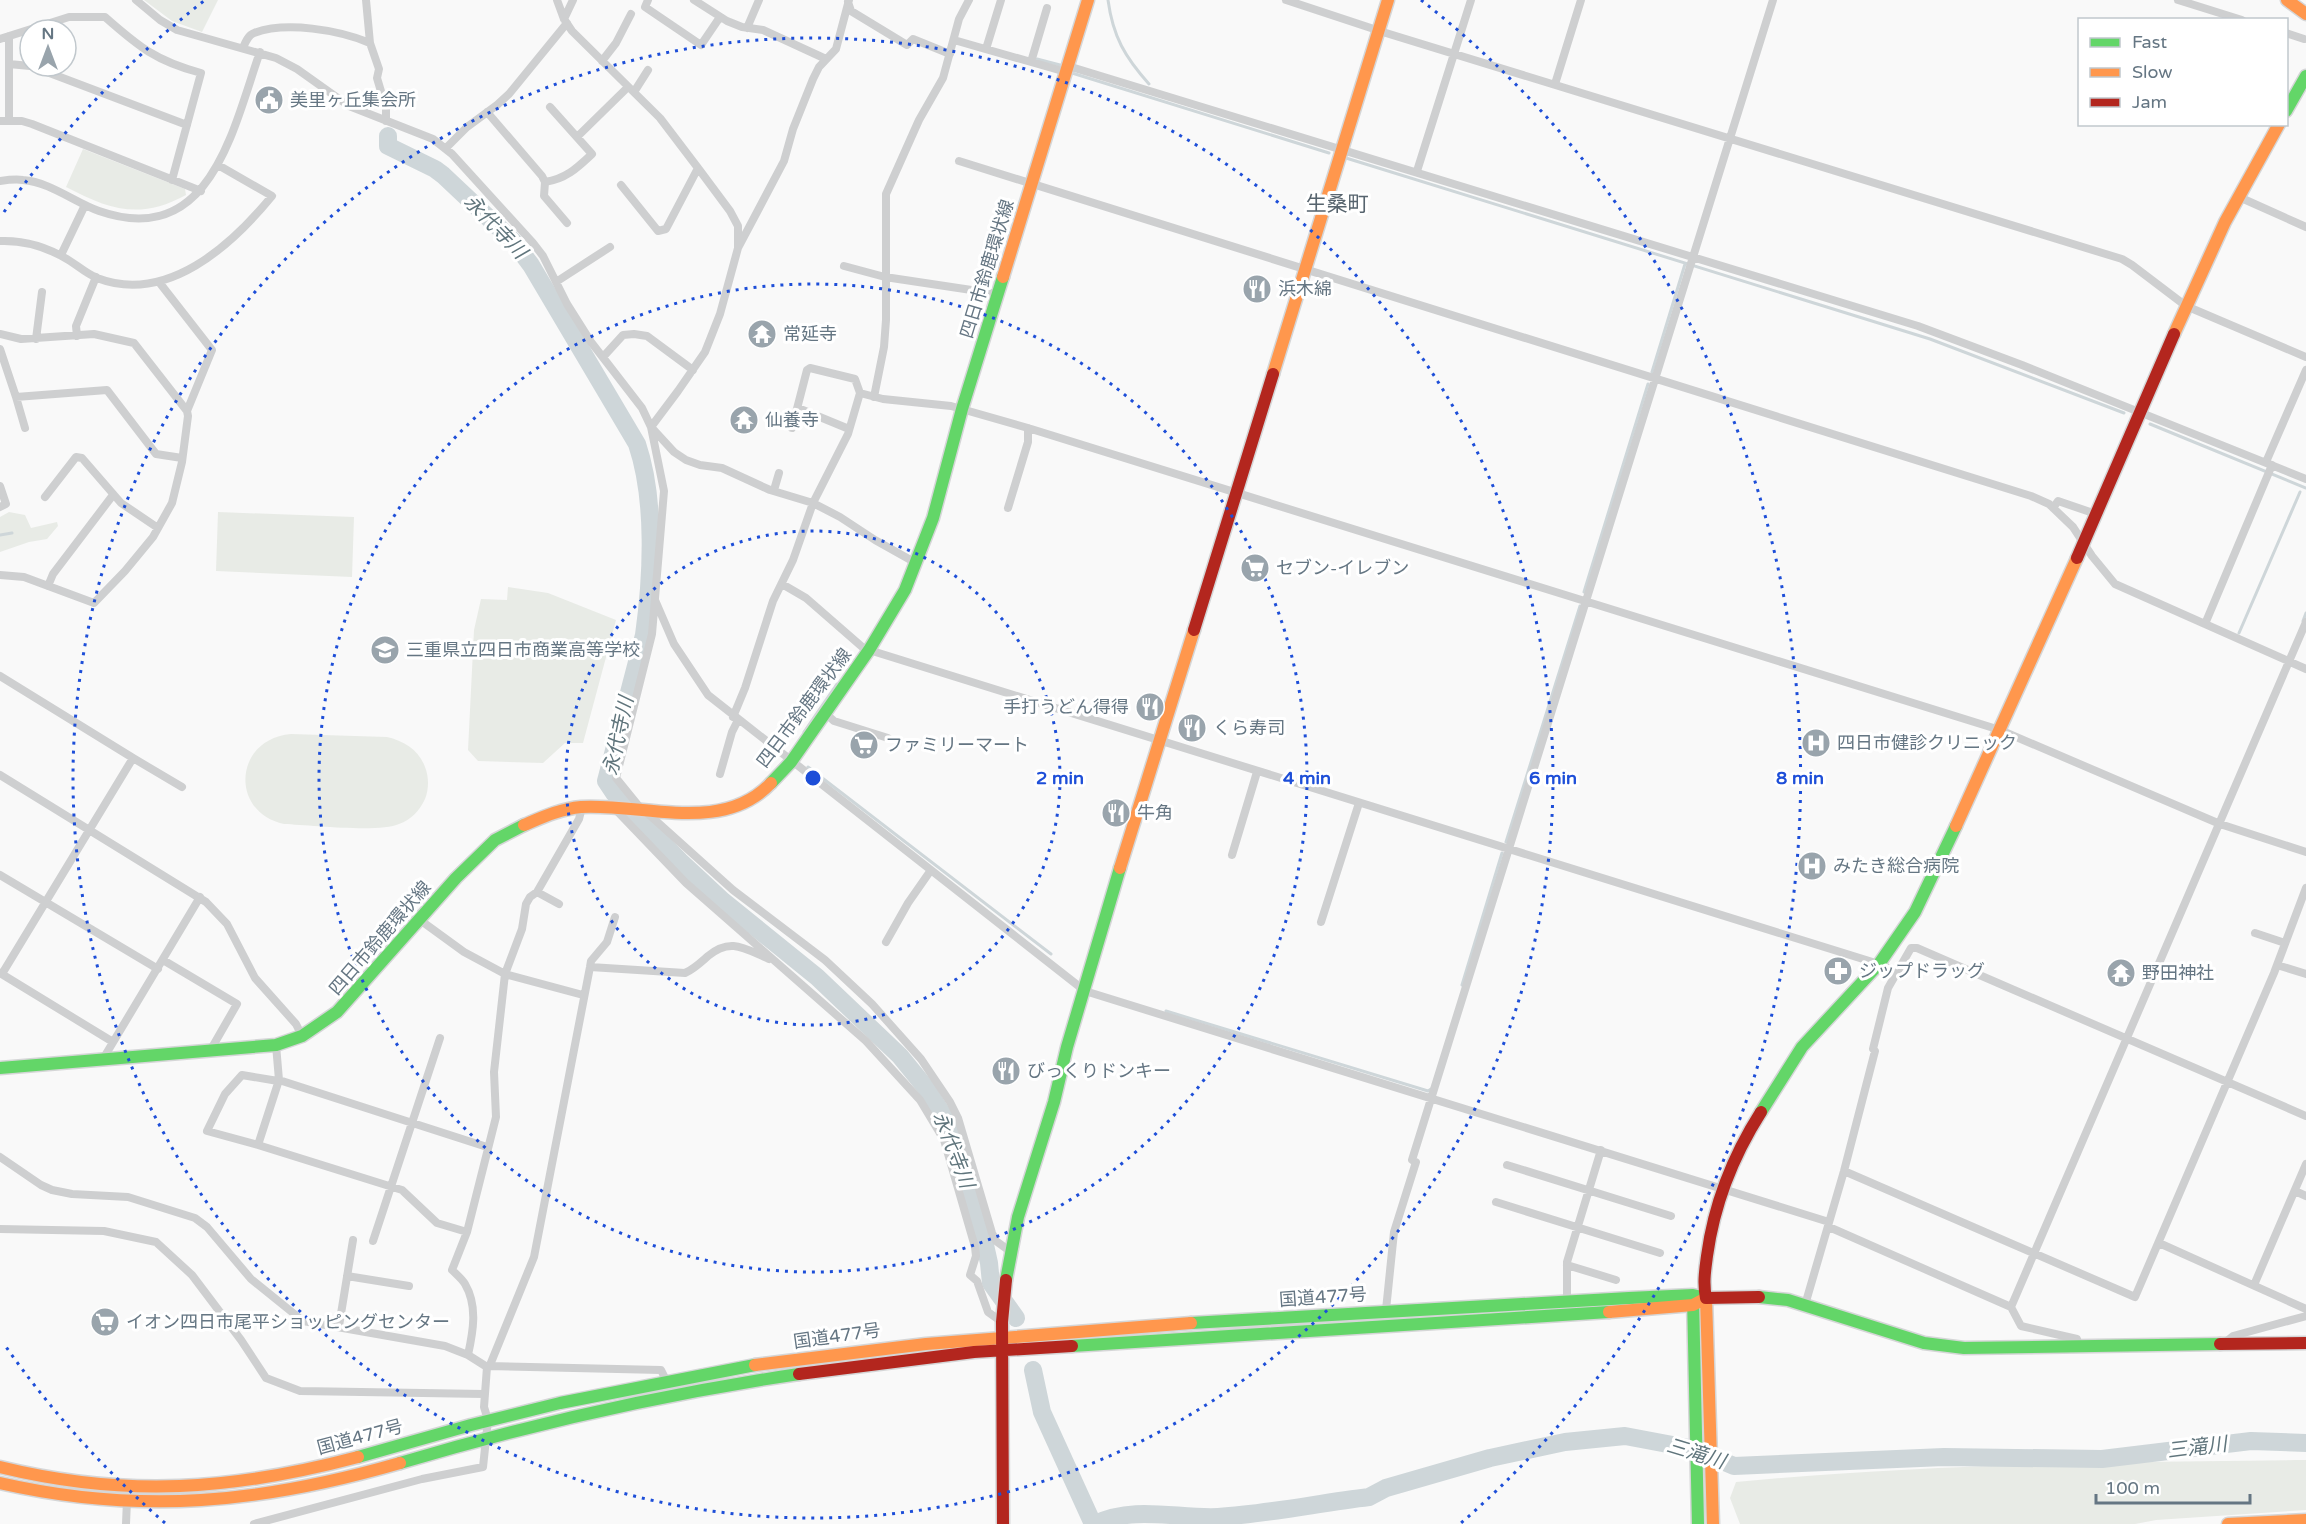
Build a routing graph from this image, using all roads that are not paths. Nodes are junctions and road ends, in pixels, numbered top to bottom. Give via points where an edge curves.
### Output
1 (136, 0) edge
2 (366, 0) edge
3 (557, 0) edge
4 (573, 0) edge
5 (648, 0) edge
6 (693, 0) edge
7 (759, 0) edge
8 (969, 0) edge
9 (1002, 0) edge
10 (1088, 0) edge
11 (1286, 0) edge
12 (1388, 0) edge
13 (1471, 0) edge
14 (1581, 0) edge
15 (1773, 0) edge
16 (2178, 0) edge
17 (2287, 0) edge
18 (848, 1) edge
19 (1047, 8) dead end
20 (2306, 14) edge
21 (631, 15) dead end
22 (720, 17) junction
23 (2236, 18) edge
24 (565, 21) junction
25 (747, 28) junction
26 (1379, 29) junction
27 (2288, 34) edge
28 (9, 36) junction
29 (0, 39) edge
30 (2304, 39) dead end
31 (954, 40) junction
32 (370, 43) junction
33 (243, 48) junction
34 (986, 49) junction
35 (260, 52) junction
36 (950, 54) junction
37 (1454, 54) junction
38 (826, 59) junction
39 (602, 61) junction
40 (1031, 62) junction
41 (9, 64) junction
42 (18, 65) edge
43 (1067, 69) junction
44 (648, 70) dead end
45 (2306, 76) edge
46 (62, 78) edge
47 (1555, 84) junction
48 (631, 89) junction
49 (550, 106) dead end
50 (2288, 108) edge
51 (488, 112) junction
52 (4, 121) edge
53 (386, 121) junction
54 (187, 125) junction
55 (2278, 126) edge
56 (577, 137) junction
57 (1731, 138) junction
58 (446, 148) junction
59 (1342, 149) junction
60 (959, 161) dead end
61 (218, 165) junction
62 (698, 168) junction
63 (1417, 171) junction
64 (172, 180) junction
65 (0, 181) edge
66 (545, 182) junction
67 (621, 185) dead end
68 (1031, 185) junction
69 (201, 191) junction
70 (2239, 197) junction
71 (85, 205) junction
72 (567, 223) dead end
73 (2306, 227) edge
74 (0, 241) edge
75 (610, 248) dead end
76 (738, 248) junction
77 (62, 255) junction
78 (1693, 258) junction
79 (844, 266) dead end
80 (1305, 270) junction
81 (96, 277) junction
82 (885, 277) junction
83 (159, 282) junction
84 (556, 282) junction
85 (42, 292) dead end
86 (993, 293) junction
87 (2186, 306) junction
88 (0, 334) edge
89 (76, 336) junction
90 (36, 339) junction
91 (0, 349) edge
92 (603, 357) junction
93 (2306, 357) edge
94 (693, 370) junction
95 (2306, 370) edge
96 (1655, 380) junction
97 (860, 393) junction
98 (16, 397) junction
99 (874, 397) junction
100 (798, 408) junction
101 (962, 409) junction
102 (187, 411) junction
103 (2140, 412) junction
104 (651, 427) junction
105 (25, 428) dead end
106 (1028, 428) junction
107 (792, 429) dead end
108 (849, 429) junction
109 (182, 458) junction
110 (2270, 464) junction
111 (779, 473) dead end
112 (2306, 479) edge
113 (0, 486) edge
114 (774, 490) junction
115 (1236, 492) junction
116 (113, 495) junction
117 (45, 497) dead end
118 (813, 503) junction
119 (0, 507) edge
120 (1008, 508) dead end
121 (2053, 508) junction
122 (2097, 514) junction
123 (158, 528) junction
124 (2084, 542) junction
125 (916, 563) junction
126 (0, 575) edge
127 (782, 584) junction
128 (48, 586) junction
129 (655, 600) junction
130 (1586, 600) junction
131 (2306, 622) edge
132 (2205, 624) junction
133 (866, 649) junction
134 (2290, 662) junction
135 (2306, 669) edge
136 (0, 676) edge
137 (825, 713) junction
138 (736, 718) junction
139 (2000, 730) junction
140 (888, 738) dead end
141 (1159, 742) junction
142 (133, 758) junction
143 (791, 762) junction
144 (1257, 772) junction
145 (720, 774) dead end
146 (0, 776) edge
147 (182, 787) dead end
148 (1359, 803) junction
149 (582, 807) junction
150 (619, 808) junction
151 (641, 810) junction
152 (2220, 824) junction
153 (88, 829) junction
154 (1509, 849) junction
155 (2306, 852) edge
156 (1232, 855) dead end
157 (931, 870) junction
158 (0, 875) edge
159 (2306, 888) edge
160 (537, 892) junction
161 (200, 897) junction
162 (46, 902) junction
163 (559, 904) dead end
164 (615, 917) dead end
165 (420, 920) junction
166 (1321, 922) dead end
167 (2254, 933) dead end
168 (886, 942) dead end
169 (2285, 943) junction
170 (164, 960) junction
171 (775, 961) junction
172 (1879, 964) junction
173 (2277, 965) junction
174 (590, 967) junction
175 (158, 969) junction
176 (1897, 972) junction
177 (1, 973) edge
178 (505, 974) junction
179 (2306, 974) edge
180 (1085, 991) junction
181 (584, 995) junction
182 (302, 1036) junction
183 (440, 1038) dead end
184 (2128, 1039) junction
185 (113, 1042) junction
186 (276, 1046) junction
187 (210, 1052) junction
188 (103, 1059) junction
189 (0, 1068) edge
190 (278, 1081) junction
191 (2228, 1082) junction
192 (1432, 1099) junction
193 (2306, 1116) edge
194 (412, 1124) junction
195 (258, 1144) junction
196 (488, 1148) junction
197 (1601, 1150) junction
198 (0, 1157) edge
199 (2306, 1164) edge
200 (1507, 1165) dead end
201 (1844, 1172) junction
202 (392, 1187) junction
203 (1723, 1188) junction
204 (1589, 1191) junction
205 (2295, 1191) junction
206 (2306, 1196) edge
207 (1496, 1202) dead end
208 (1671, 1216) dead end
209 (1829, 1224) junction
210 (1578, 1228) junction
211 (0, 1229) edge
212 (467, 1232) junction
213 (353, 1240) dead end
214 (374, 1241) dead end
215 (2159, 1243) junction
216 (1011, 1252) junction
217 (1660, 1253) dead end
218 (2035, 1254) junction
219 (1567, 1265) junction
220 (347, 1276) junction
221 (1616, 1280) dead end
222 (2254, 1285) junction
223 (409, 1286) dead end
224 (1697, 1300) junction
225 (1567, 1301) junction
226 (1805, 1305) junction
227 (2011, 1307) junction
228 (2306, 1309) edge
229 (1386, 1310) junction
230 (2306, 1316) edge
231 (1505, 1318) junction
232 (1002, 1319) junction
233 (339, 1326) junction
234 (1002, 1336) junction
235 (2306, 1343) edge
236 (2222, 1344) junction
237 (2079, 1347) junction
238 (1002, 1350) junction
239 (468, 1355) junction
240 (489, 1366) junction
241 (666, 1380) junction
242 (484, 1394) junction
243 (488, 1420) junction
244 (486, 1437) junction
245 (0, 1467) edge
246 (0, 1484) edge
247 (128, 1488) junction
248 (127, 1502) junction
249 (2306, 1520) edge
250 (126, 1524) edge
251 (254, 1524) edge
252 (1003, 1524) edge
253 (1698, 1524) edge
254 (1713, 1524) edge
255 (2228, 1524) edge

1 - 33 street via 177,30
2 - 32 street
3 - 24 street
4 - 24 street
5 - 22 street via 645,7 701,45
6 - 22 street
7 - 25 street
8 - 31 street
9 - 34 street
10 - 43 main road, 四日市鈴鹿環状線
11 - 26 street
12 - 26 main road
13 - 37 street
14 - 47 street
15 - 57 street
16 - 23 street
17 - 20 main road
18 - 36 street via 851,11 907,45 913,39
18 - 38 street via 836,49
19 - 40 street
21 - 39 street
22 - 25 street
24 - 39 street
24 - 51 street via 509,94
25 - 38 street via 763,30
26 - 37 street
26 - 59 main road
27 - 30 street
28 - 29 street
28 - 41 street
28 - 54 street via 69,17 105,17 160,60 201,73
31 - 34 street
31 - 36 street
32 - 33 street via 347,35 300,28 254,33
32 - 53 street via 379,69 377,78
33 - 35 street
34 - 40 street
35 - 53 street via 297,69 349,106
35 - 61 street
36 - 82 street via 943,78 919,120 886,194
37 - 47 street
37 - 63 street
38 - 76 street via 800,108 784,161
39 - 48 street
40 - 43 street
41 - 42 street
41 - 52 street
43 - 59 street
43 - 68 main road, 四日市鈴鹿環状線
44 - 48 street
45 - 50 main road
46 - 54 street
47 - 57 street
48 - 56 street
48 - 62 street via 660,118
49 - 56 street
51 - 58 street
51 - 66 street
52 - 64 street via 32,124
53 - 58 street via 425,135
54 - 64 street
55 - 70 main road
56 - 66 street via 592,154 572,172
57 - 78 street
57 - 87 street via 2122,259
58 - 84 street via 533,243
59 - 63 street
59 - 80 main road
60 - 68 street
61 - 69 street
61 - 83 street via 273,196 232,240 194,266
62 - 67 street via 666,229 658,231
62 - 76 street via 738,226
63 - 78 street
64 - 69 street
65 - 71 street via 39,183
66 - 72 street via 544,196
68 - 80 street
68 - 86 main road, 四日市鈴鹿環状線
69 - 71 street via 176,209 146,217 124,218
70 - 73 street
70 - 87 main road
71 - 77 street
74 - 77 street via 26,242
75 - 84 street
76 - 94 street via 720,314
77 - 81 street
78 - 96 street
78 - 103 street via 1918,326
79 - 82 street
80 - 96 street
80 - 115 main road
81 - 83 street via 133,284
81 - 89 street via 76,326
82 - 86 street
82 - 99 street via 884,346
83 - 102 street via 212,350
84 - 92 street
85 - 90 street
86 - 101 main road, 四日市鈴鹿環状線
87 - 93 street
87 - 103 main road
88 - 90 street
89 - 90 street
89 - 102 street via 94,334 134,343
91 - 98 street
92 - 94 street via 623,335 643,335
92 - 104 street via 638,401
94 - 104 street
95 - 110 street
96 - 121 street via 2031,496
96 - 130 street
97 - 99 street
97 - 100 street via 855,379 810,368
97 - 108 street
98 - 105 street
98 - 109 street via 107,390 156,454
99 - 101 street
100 - 107 street
100 - 108 street
101 - 106 street
101 - 125 main road, 四日市鈴鹿環状線 via 933,518
102 - 109 street
103 - 110 street
103 - 122 main road
104 - 114 street via 686,460 722,468
104 - 129 street via 664,491
106 - 115 street
106 - 120 street via 1028,442
108 - 118 street
109 - 123 street via 172,503
110 - 112 street
110 - 132 street
111 - 114 street
113 - 119 street via 6,504
114 - 118 street
115 - 130 street
115 - 141 main road
116 - 117 street via 82,458 76,457
116 - 123 street
116 - 128 street
118 - 125 street
118 - 127 street
121 - 122 street via 2058,501
121 - 124 street
122 - 124 main road
123 - 128 street via 94,603
124 - 132 street via 2115,584
124 - 139 main road
125 - 133 main road, 四日市鈴鹿環状線 via 898,602
126 - 128 street via 17,575
127 - 133 street via 806,598
127 - 138 street via 765,622
129 - 138 street via 674,644 694,675 708,695
129 - 151 street via 645,666 616,778
130 - 139 street
130 - 154 street
131 - 134 street
132 - 134 street
133 - 137 main road, 四日市鈴鹿環状線
133 - 141 street
134 - 135 street
134 - 152 street
136 - 142 street
137 - 140 street via 834,722
137 - 143 main road, 四日市鈴鹿環状線
138 - 143 street
138 - 145 street
139 - 152 street
139 - 172 main road via 1932,880
141 - 144 street
141 - 180 main road
142 - 147 street
142 - 153 street
143 - 151 main road, 四日市鈴鹿環状線 via 760,795 737,806 697,814
143 - 157 street
144 - 148 street
144 - 156 street
146 - 153 street
148 - 154 street
148 - 166 street
149 - 150 main road, 四日市鈴鹿環状線
149 - 160 street
149 - 165 main road, 四日市鈴鹿環状線 via 556,811 495,840
150 - 151 main road, 四日市鈴鹿環状線
150 - 171 street via 686,883
151 - 216 street via 733,890 825,960 898,1031 950,1102 992,1233
152 - 155 street
152 - 184 street
153 - 161 street
153 - 162 street
154 - 172 street
154 - 192 street
157 - 168 street
157 - 180 street
158 - 162 street
159 - 169 street
160 - 163 street
160 - 178 street via 526,904 522,929
161 - 170 street
161 - 182 street via 227,924 255,978
162 - 175 street
162 - 177 street
164 - 174 street via 607,942
165 - 178 street via 464,952
165 - 182 main road, 四日市鈴鹿環状線 via 337,1012
167 - 169 street
169 - 173 street
170 - 175 street
170 - 187 street via 237,1004
171 - 174 street via 734,945 710,955 685,973
171 - 232 street via 878,1052 934,1121 951,1160 975,1247 970,1275 977,1281 988,1312
172 - 176 street
172 - 203 main road via 1802,1047 1743,1140
173 - 179 street
173 - 191 street
174 - 181 street
175 - 185 street
176 - 184 street via 1909,950 1917,948
176 - 201 street via 1888,988
177 - 185 street
178 - 181 street
178 - 196 street via 494,1061 496,1117
180 - 192 street
180 - 216 main road
181 - 240 street via 534,1257
182 - 186 main road, 四日市鈴鹿環状線
183 - 194 street
184 - 191 street
184 - 218 street
185 - 188 street
186 - 187 main road, 四日市鈴鹿環状線
186 - 190 street
187 - 188 main road, 四日市鈴鹿環状線
188 - 189 main road, 四日市鈴鹿環状線
190 - 194 street
190 - 195 street
190 - 195 street via 242,1075 225,1094 207,1131
191 - 193 street
191 - 215 street
192 - 197 street
192 - 229 street via 1394,1232
194 - 196 street
194 - 202 street
195 - 202 street
196 - 212 street
197 - 203 street
197 - 204 street
198 - 233 street via 52,1190 128,1197 195,1218 251,1279 297,1317
199 - 205 street
200 - 204 street
201 - 209 street
201 - 218 street
202 - 212 street via 402,1190 437,1223
202 - 214 street
203 - 209 street
203 - 224 main road via 1711,1226 1703,1285
204 - 208 street
204 - 210 street
205 - 206 street
205 - 222 street
207 - 210 street
209 - 226 street
209 - 227 street
210 - 217 street
210 - 219 street
211 - 242 street via 104,1231 156,1242 192,1275 266,1378 300,1391
212 - 239 street via 453,1270 464,1281 472,1304 474,1327
213 - 220 street
215 - 218 street via 2135,1297
215 - 222 street
216 - 232 main road
218 - 227 street
219 - 221 street
219 - 225 street
220 - 223 street
220 - 233 street
222 - 228 street
224 - 225 main road, 国道477号
224 - 226 main road via 1752,1296
224 - 231 main road, 国道477号
224 - 253 main road via 1693,1341
224 - 254 main road via 1706,1341
225 - 229 main road, 国道477号
226 - 237 main road via 1924,1343 1964,1348
227 - 237 street via 2021,1326 2077,1339
229 - 231 main road via 1399,1319
229 - 234 main road, 国道477号
230 - 236 street via 2233,1336
231 - 238 main road, 国道477号
232 - 234 main road
233 - 239 street via 446,1346
234 - 238 main road
234 - 241 main road, 国道477号 via 885,1347
235 - 236 main road
236 - 237 main road
238 - 244 main road, 国道477号 via 769,1379 660,1398
238 - 252 main road
239 - 240 street
240 - 241 street via 661,1370
240 - 242 street
241 - 243 main road, 国道477号
242 - 243 street
243 - 244 street
243 - 247 main road, 国道477号 via 344,1462 266,1478 213,1485
244 - 248 main road, 国道477号 via 351,1477 277,1493 199,1502
244 - 251 street via 483,1467 422,1479
245 - 247 main road, 国道477号 via 35,1476
246 - 248 main road, 国道477号 via 94,1501
247 - 248 street
248 - 250 street
249 - 255 main road

